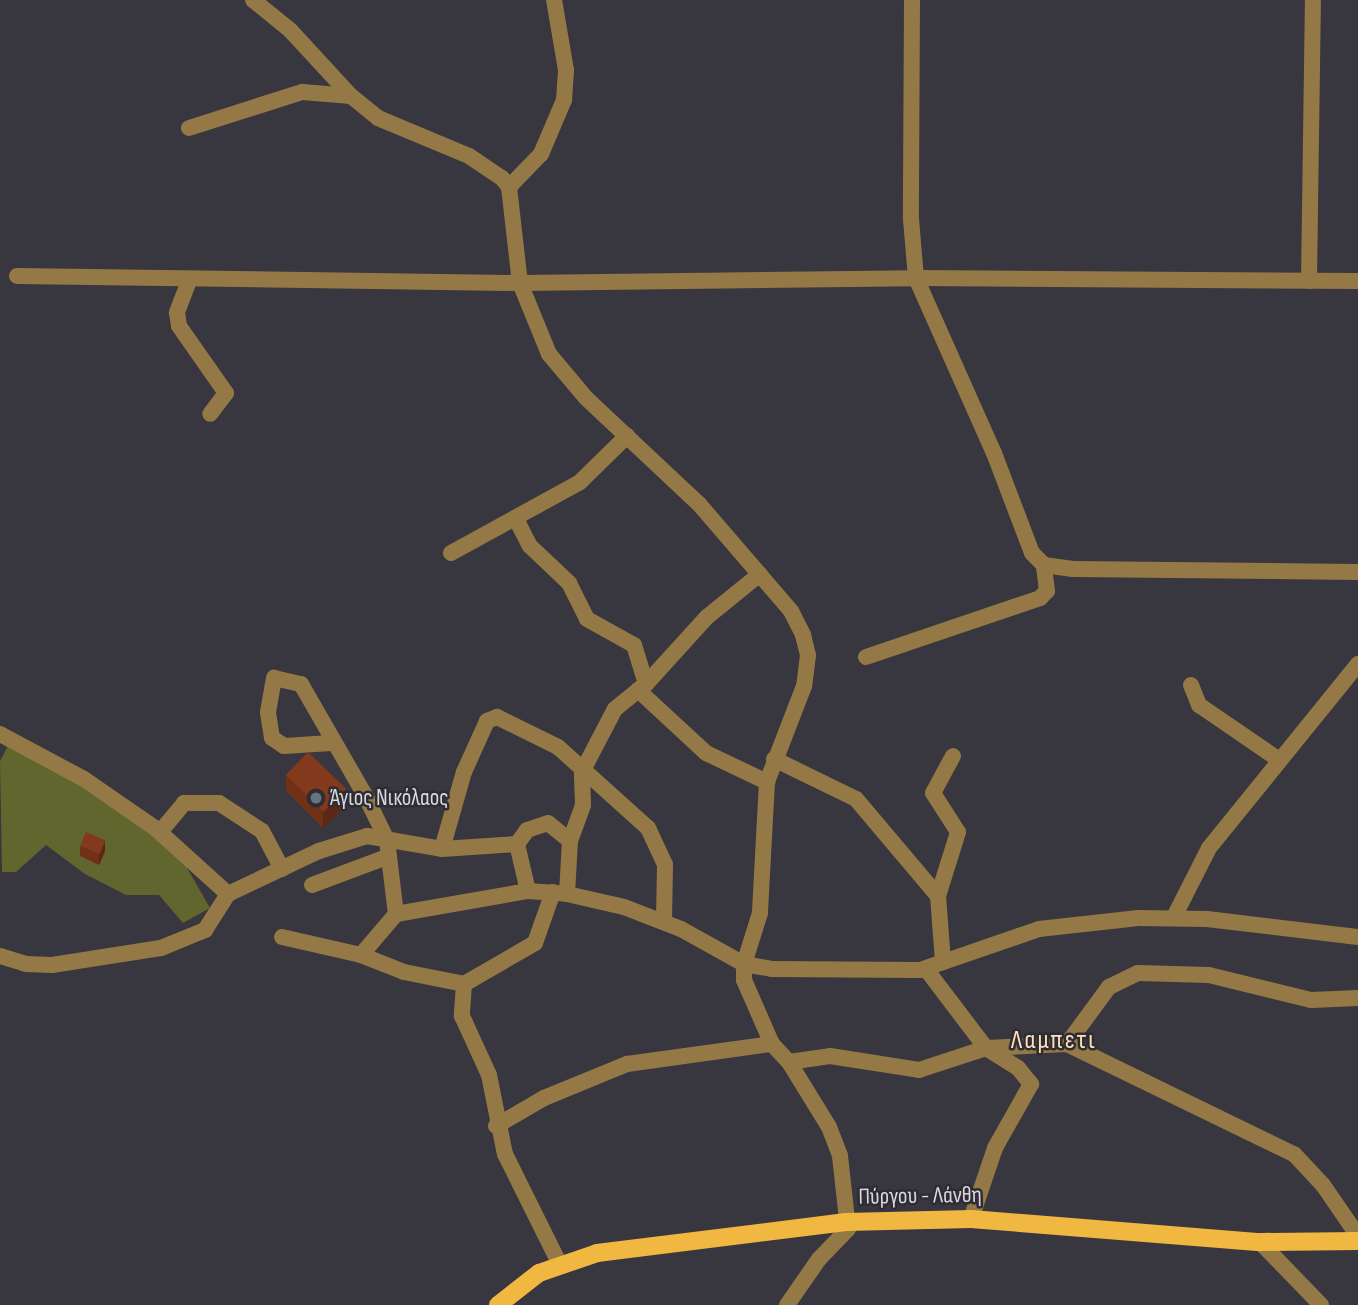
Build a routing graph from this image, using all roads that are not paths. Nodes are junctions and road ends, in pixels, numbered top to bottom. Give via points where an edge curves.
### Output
1 (253, 0) edge
2 (554, 0) edge
3 (912, 0) edge
4 (1313, 0) edge
5 (351, 96) junction
6 (189, 128) dead end
7 (509, 187) junction
8 (17, 276) dead end
9 (916, 278) junction
10 (189, 281) junction
11 (1310, 281) junction
12 (1358, 281) edge
13 (520, 283) junction
14 (210, 414) dead end
15 (627, 436) junction
16 (516, 519) junction
17 (450, 553) dead end
18 (1044, 565) junction
19 (1358, 572) edge
20 (760, 574) junction
21 (866, 657) dead end
22 (1358, 664) edge
23 (1191, 685) dead end
24 (642, 687) junction
25 (0, 734) edge
26 (331, 743) junction
27 (953, 756) dead end
28 (774, 759) junction
29 (1278, 759) junction
30 (582, 772) junction
31 (766, 782) junction
32 (160, 832) junction
33 (570, 841) junction
34 (517, 844) junction
35 (388, 848) junction
36 (442, 849) junction
37 (282, 869) junction
38 (312, 885) dead end
39 (528, 891) junction
40 (560, 893) junction
41 (228, 894) junction
42 (938, 896) junction
43 (396, 914) junction
44 (1174, 917) junction
45 (664, 921) junction
46 (282, 937) dead end
47 (1358, 937) edge
48 (361, 955) junction
49 (0, 956) edge
50 (943, 962) junction
51 (744, 964) junction
52 (926, 969) junction
53 (464, 984) junction
54 (1358, 998) edge
55 (772, 1044) junction
56 (1067, 1044) junction
57 (986, 1048) junction
58 (789, 1062) junction
59 (496, 1126) junction
60 (971, 1219) junction
61 (846, 1222) junction
62 (1358, 1239) edge
63 (1260, 1242) junction
64 (559, 1263) junction
65 (498, 1305) edge
66 (787, 1305) edge
67 (1321, 1305) edge

1 - 5 street via 290,30
2 - 7 street via 566,70 564,100 541,154
3 - 9 street via 911,219
4 - 11 street
5 - 6 street via 302,92
5 - 7 street via 378,118 481,162
7 - 13 street
8 - 10 street
9 - 11 street
9 - 13 street
9 - 18 street via 1007,484 1032,553
10 - 13 street
10 - 14 street via 177,313 179,326 226,393
11 - 12 street
13 - 15 street via 549,354 567,380
15 - 16 street via 580,482
15 - 20 street via 699,504
16 - 17 street
16 - 24 street via 530,546 569,583 587,619 634,645
18 - 19 street
18 - 21 street via 1047,591 1040,598
20 - 24 street via 707,617
20 - 28 street via 791,611 808,655 798,706
22 - 29 street
23 - 29 street via 1196,703
24 - 30 street via 615,709
24 - 31 street via 706,753
25 - 32 street via 85,779
26 - 26 street via 301,684 274,678 268,712 272,738 285,747
26 - 35 street
27 - 42 street via 933,793 958,832
28 - 31 street
28 - 42 street via 856,799
29 - 44 street via 1209,848
30 - 33 street via 583,805
30 - 36 street via 543,737 489,719 464,772
30 - 45 street via 641,820 655,839 668,882
31 - 51 street via 760,913
32 - 37 street via 184,803 219,803 268,838
32 - 41 street
33 - 34 street via 548,823 527,830
33 - 40 street
34 - 36 street
34 - 39 street
35 - 36 street
35 - 37 street via 356,838
35 - 38 street
35 - 43 street
37 - 41 street
39 - 40 street
39 - 43 street
40 - 45 street
40 - 53 street via 535,943
41 - 49 street via 205,930 161,948 52,965
42 - 50 street
43 - 48 street
44 - 47 street
44 - 50 street via 1039,929
45 - 51 street
46 - 48 street
48 - 53 street via 404,972
50 - 52 street
51 - 52 street via 792,971
51 - 55 street via 748,992
52 - 57 street
53 - 59 street via 462,1016 489,1075
54 - 56 street via 1311,1000 1209,975 1138,973 1109,987
55 - 58 street
55 - 59 street via 627,1064 544,1098
56 - 57 street
56 - 62 street via 1294,1154 1308,1166
57 - 58 street via 919,1070 830,1056
57 - 60 street via 1018,1068 1031,1084 995,1148
58 - 61 street via 835,1142
59 - 64 street via 516,1178
60 - 61 main road, Πύργου - Λάνθη
60 - 63 main road, Πύργου - Λάνθη
61 - 64 main road, Πύργου - Λάνθη via 630,1247
61 - 66 street via 846,1233 819,1259
62 - 63 main road, Πύργου - Λάνθη
63 - 67 street
64 - 65 main road, Πύργου - Λάνθη

